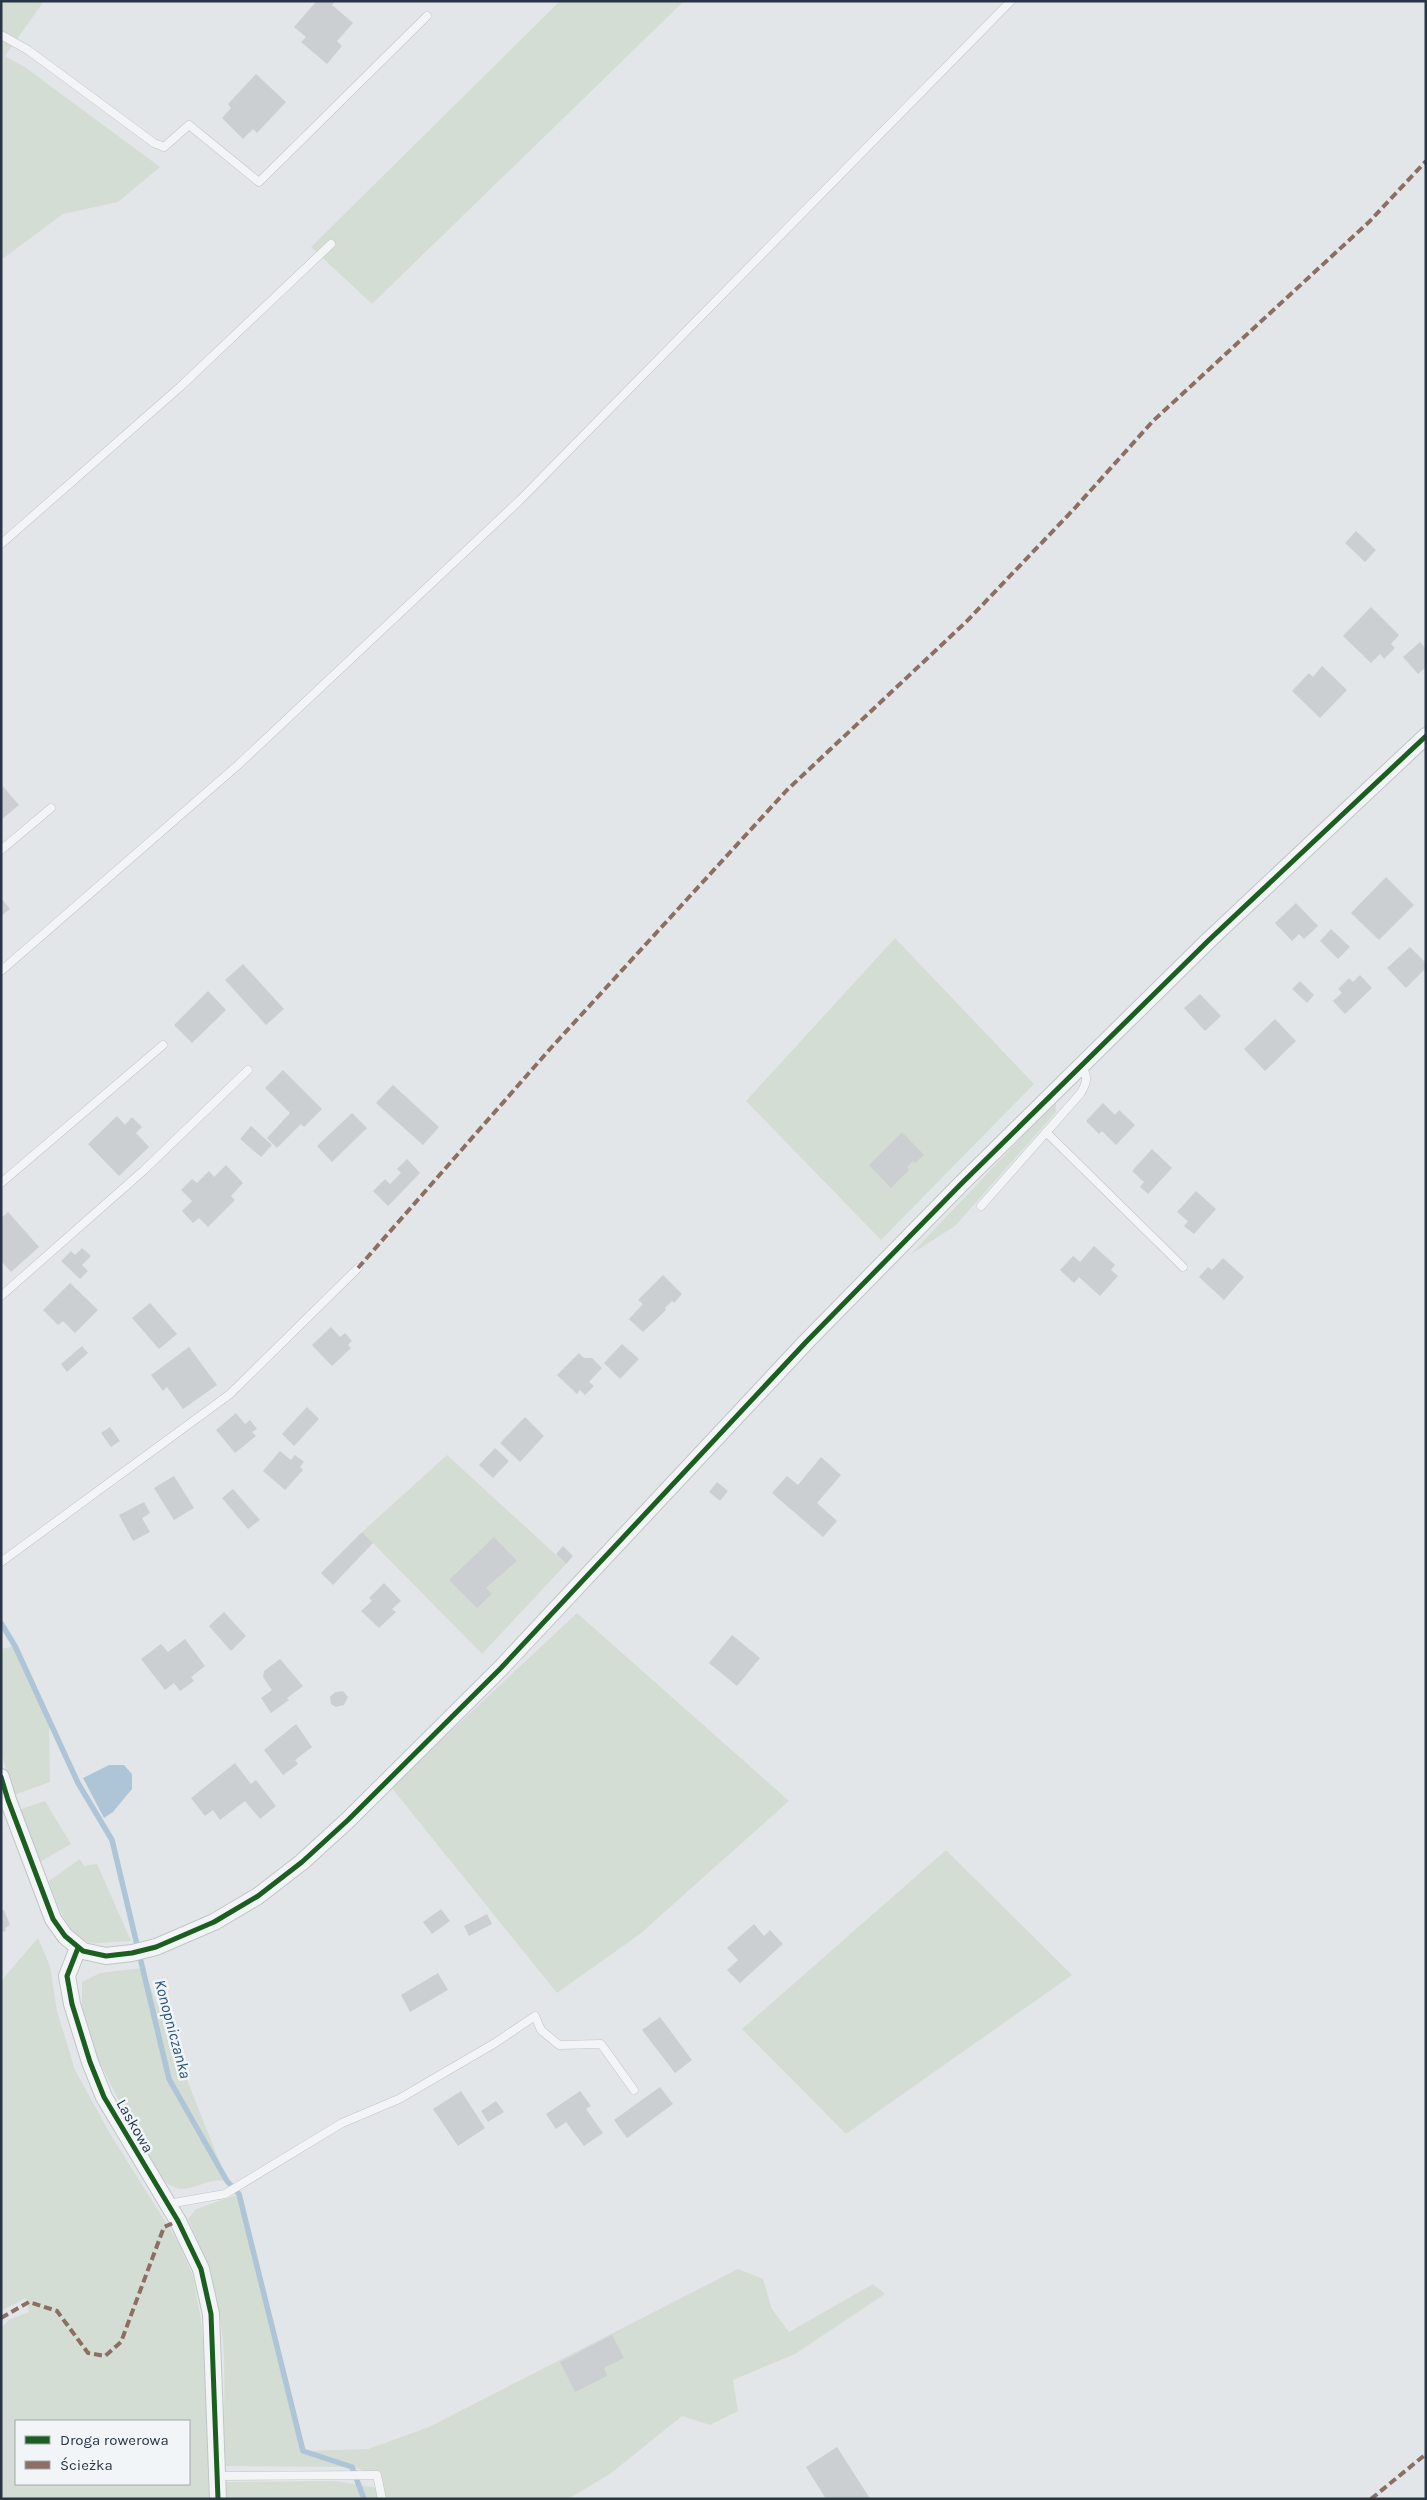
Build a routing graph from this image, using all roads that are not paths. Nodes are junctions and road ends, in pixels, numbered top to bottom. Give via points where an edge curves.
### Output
1 (1011, 1) edge
2 (426, 16) dead end
3 (1, 37) edge
4 (331, 244) dead end
5 (1, 544) edge
6 (1426, 736) edge
7 (51, 808) dead end
8 (1, 850) edge
9 (1, 971) edge
10 (164, 1045) dead end
11 (1081, 1066) junction
12 (248, 1070) dead end
13 (1046, 1132) junction
14 (1, 1183) edge
15 (981, 1206) dead end
16 (1182, 1266) dead end
17 (358, 1268) dead end
18 (1, 1296) edge
19 (1, 1562) edge
20 (1, 1777) edge
21 (78, 1948) junction
22 (634, 2090) dead end
23 (166, 2204) junction
24 (218, 2476) junction
25 (218, 2499) edge
26 (382, 2499) edge

1 - 9 lane via 518,501 238,765
2 - 3 lane via 259,182 189,125 164,146 154,143 28,50
4 - 5 lane via 172,394
6 - 11 street via 1209,940
7 - 8 lane
10 - 14 lane
11 - 13 lane via 1087,1074 1087,1083
11 - 21 street via 806,1342 526,1641 348,1820 295,1867 244,1905 156,1947 106,1956
12 - 18 lane via 143,1171
13 - 15 lane
13 - 16 lane
17 - 19 lane via 230,1394
20 - 21 street via 54,1919
21 - 23 street, Laskowa via 67,1976 81,2035 104,2097
22 - 23 lane via 601,2044 559,2045 541,2030 535,2016 398,2099 342,2123 246,2183 224,2194
23 - 24 street, Laskowa via 201,2269 211,2314
24 - 25 street, Laskowa
24 - 26 lane via 377,2475

